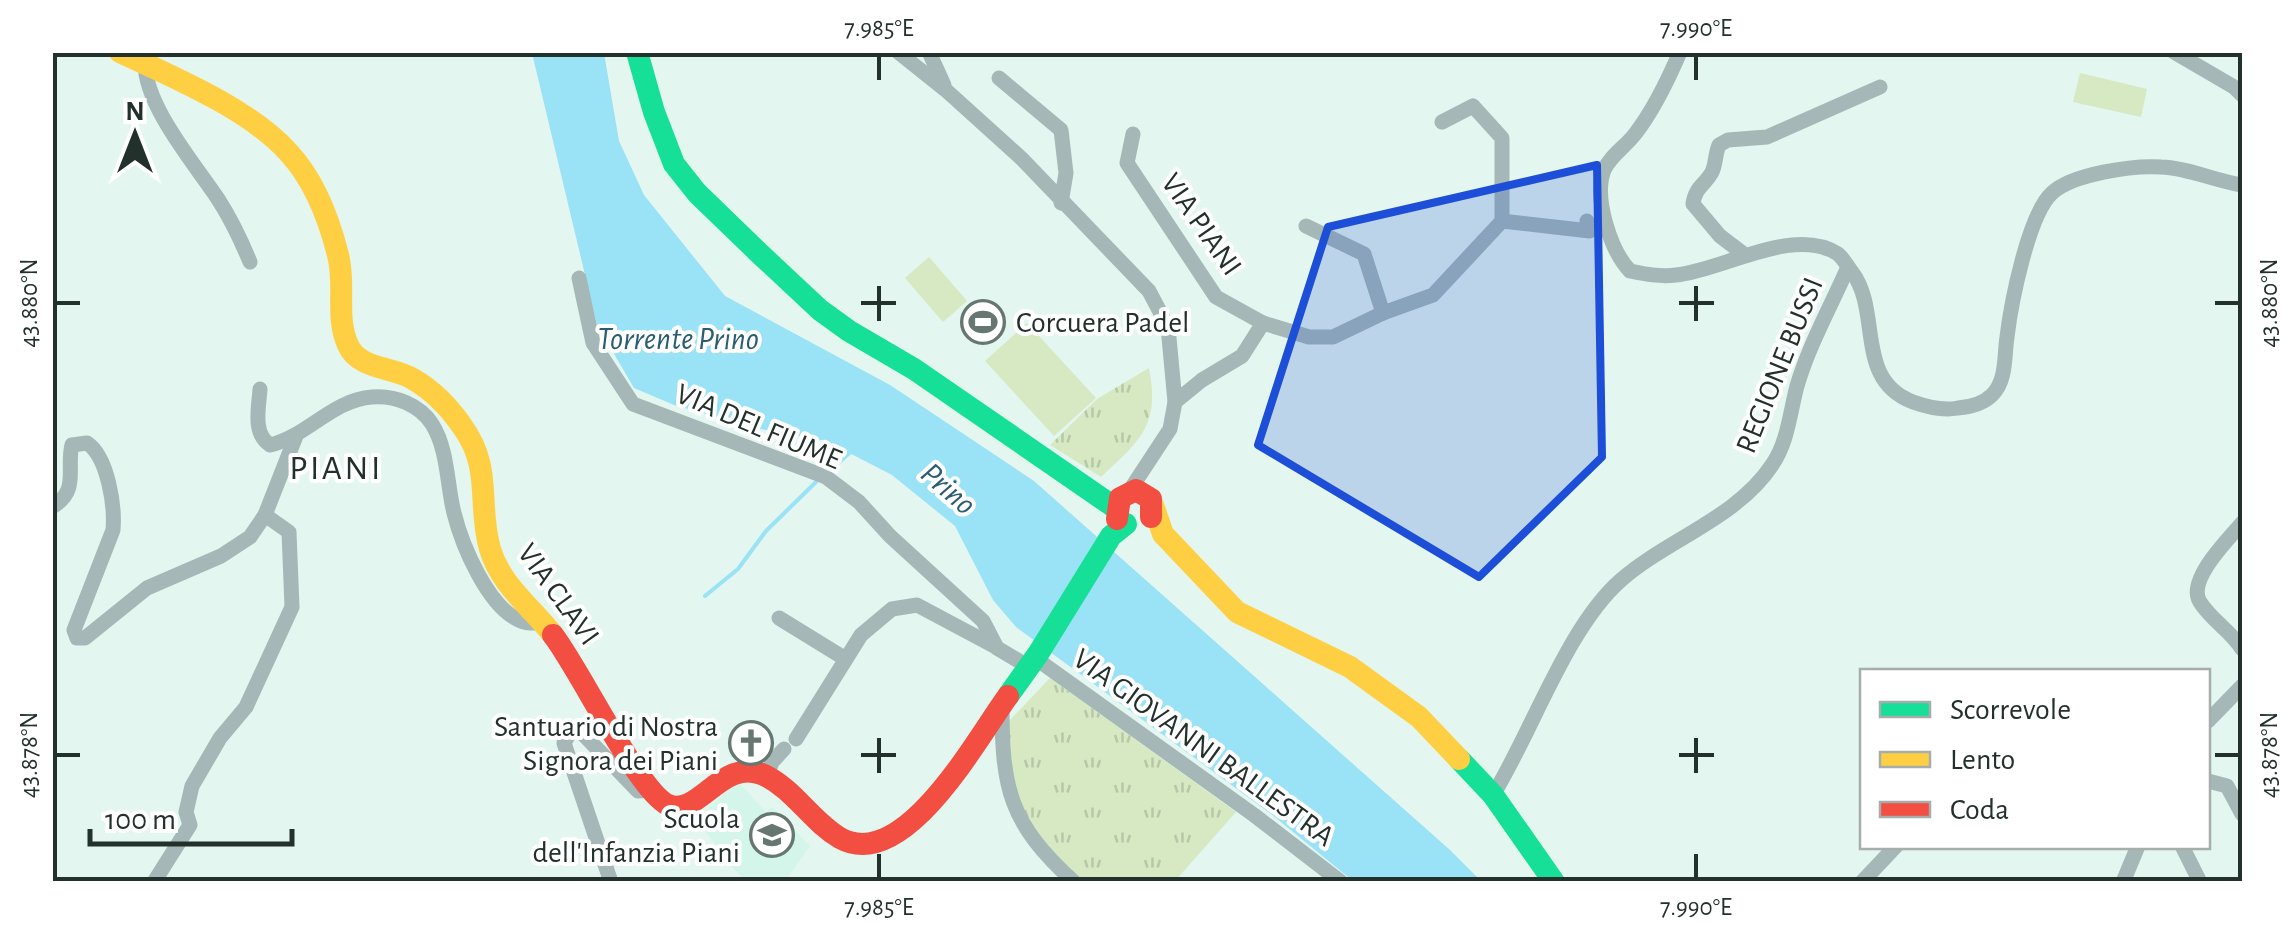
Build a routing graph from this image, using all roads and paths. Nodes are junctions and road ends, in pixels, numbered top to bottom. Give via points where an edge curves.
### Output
1 (120, 52) edge
2 (637, 52) edge
3 (898, 52) edge
4 (929, 52) edge
5 (1680, 52) edge
6 (2174, 52) edge
7 (145, 63) junction
8 (1000, 78) dead end
9 (1880, 86) dead end
10 (948, 92) junction
11 (2242, 95) edge
12 (1442, 122) dead end
13 (1132, 134) dead end
14 (2242, 185) edge
15 (1062, 203) junction
16 (1587, 220) dead end
17 (1502, 221) junction
18 (1306, 226) dead end
19 (1745, 256) junction
20 (250, 262) dead end
21 (1848, 267) junction
22 (579, 278) dead end
23 (1382, 314) junction
24 (1262, 323) junction
25 (260, 389) dead end
26 (1175, 402) junction
27 (296, 436) junction
28 (52, 508) edge
29 (1126, 509) junction
30 (265, 515) junction
31 (2242, 523) edge
32 (778, 618) dead end
33 (544, 623) junction
34 (997, 648) junction
35 (2242, 649) edge
36 (844, 658) junction
37 (1034, 660) junction
38 (2242, 686) edge
39 (1002, 704) junction
40 (2210, 719) edge
41 (767, 776) junction
42 (2210, 782) edge
43 (651, 790) junction
44 (1493, 794) junction
45 (2242, 814) edge
46 (1893, 849) edge
47 (2137, 849) edge
48 (2184, 849) edge
49 (154, 882) edge
50 (611, 882) edge
51 (1074, 882) edge
52 (1341, 882) edge
53 (1554, 882) edge
54 (1862, 882) edge
55 (2123, 882) edge
56 (2200, 882) edge

1 - 7 main road, VIA CLAVI
2 - 29 main road via 674,164 759,253 848,331
3 - 10 street
4 - 10 street
5 - 19 street, REGIONE BUSSI via 1636,133 1604,168 1601,188 1616,256 1630,272 1678,275
6 - 11 street
7 - 20 street via 150,92
7 - 33 main road, VIA CLAVI via 247,121 290,154 330,224 344,276 350,349 416,380 467,432 486,472 490,550 508,584
8 - 15 street via 1061,130
9 - 19 street via 1767,136 1719,145 1693,204
10 - 15 street
12 - 17 street via 1472,106 1502,138
13 - 24 street, VIA PIANI via 1127,163 1164,223 1216,297
14 - 21 street, REGIONE BUSSI via 2161,166 2122,168 2054,190 2027,247 1999,385 1979,404 1932,408 1891,388 1870,345 1868,302
15 - 26 street via 1149,291 1168,326
16 - 17 street via 1590,231
17 - 23 street, VIA PIANI via 1433,296
18 - 23 street via 1364,254
19 - 21 street, REGIONE BUSSI via 1807,246 1842,256
21 - 44 street, REGIONE BUSSI via 1774,462 1726,509 1620,580 1560,667
22 - 34 street, VIA DEL FIUME via 593,342 633,404 826,477 983,621
23 - 24 street, VIA PIANI via 1333,338
24 - 26 street via 1242,356
25 - 27 street via 263,440
26 - 29 street via 1170,429
27 - 30 street
27 - 33 street via 333,409 368,397 386,396 417,409 435,431 455,517 495,602 522,622
28 - 30 street via 73,475 72,445 87,443 99,455 114,517 76,620 78,638 147,588 250,537
29 - 37 main road
29 - 44 main road via 1162,534 1237,612 1387,691
30 - 49 street via 288,532 292,607 246,707 198,774 187,798 190,825
31 - 35 street via 2198,580 2196,596
32 - 36 street
33 - 43 main road, VIA CLAVI
34 - 36 street, VIA DEL FIUME via 928,610 905,606 877,619
34 - 37 street, VIA DEL FIUME
36 - 41 street, VIA DEL FIUME
37 - 39 main road
37 - 52 street, VIA GIOVANNI BALLESTRA
38 - 40 street
39 - 41 main road via 922,814 878,845 838,838
39 - 51 street via 1002,745 1018,816 1030,839
41 - 43 main road via 728,774 680,810
42 - 45 street via 2226,786
43 - 50 street via 638,791 581,732 566,736
44 - 53 main road
46 - 54 street
47 - 55 street
48 - 56 street

